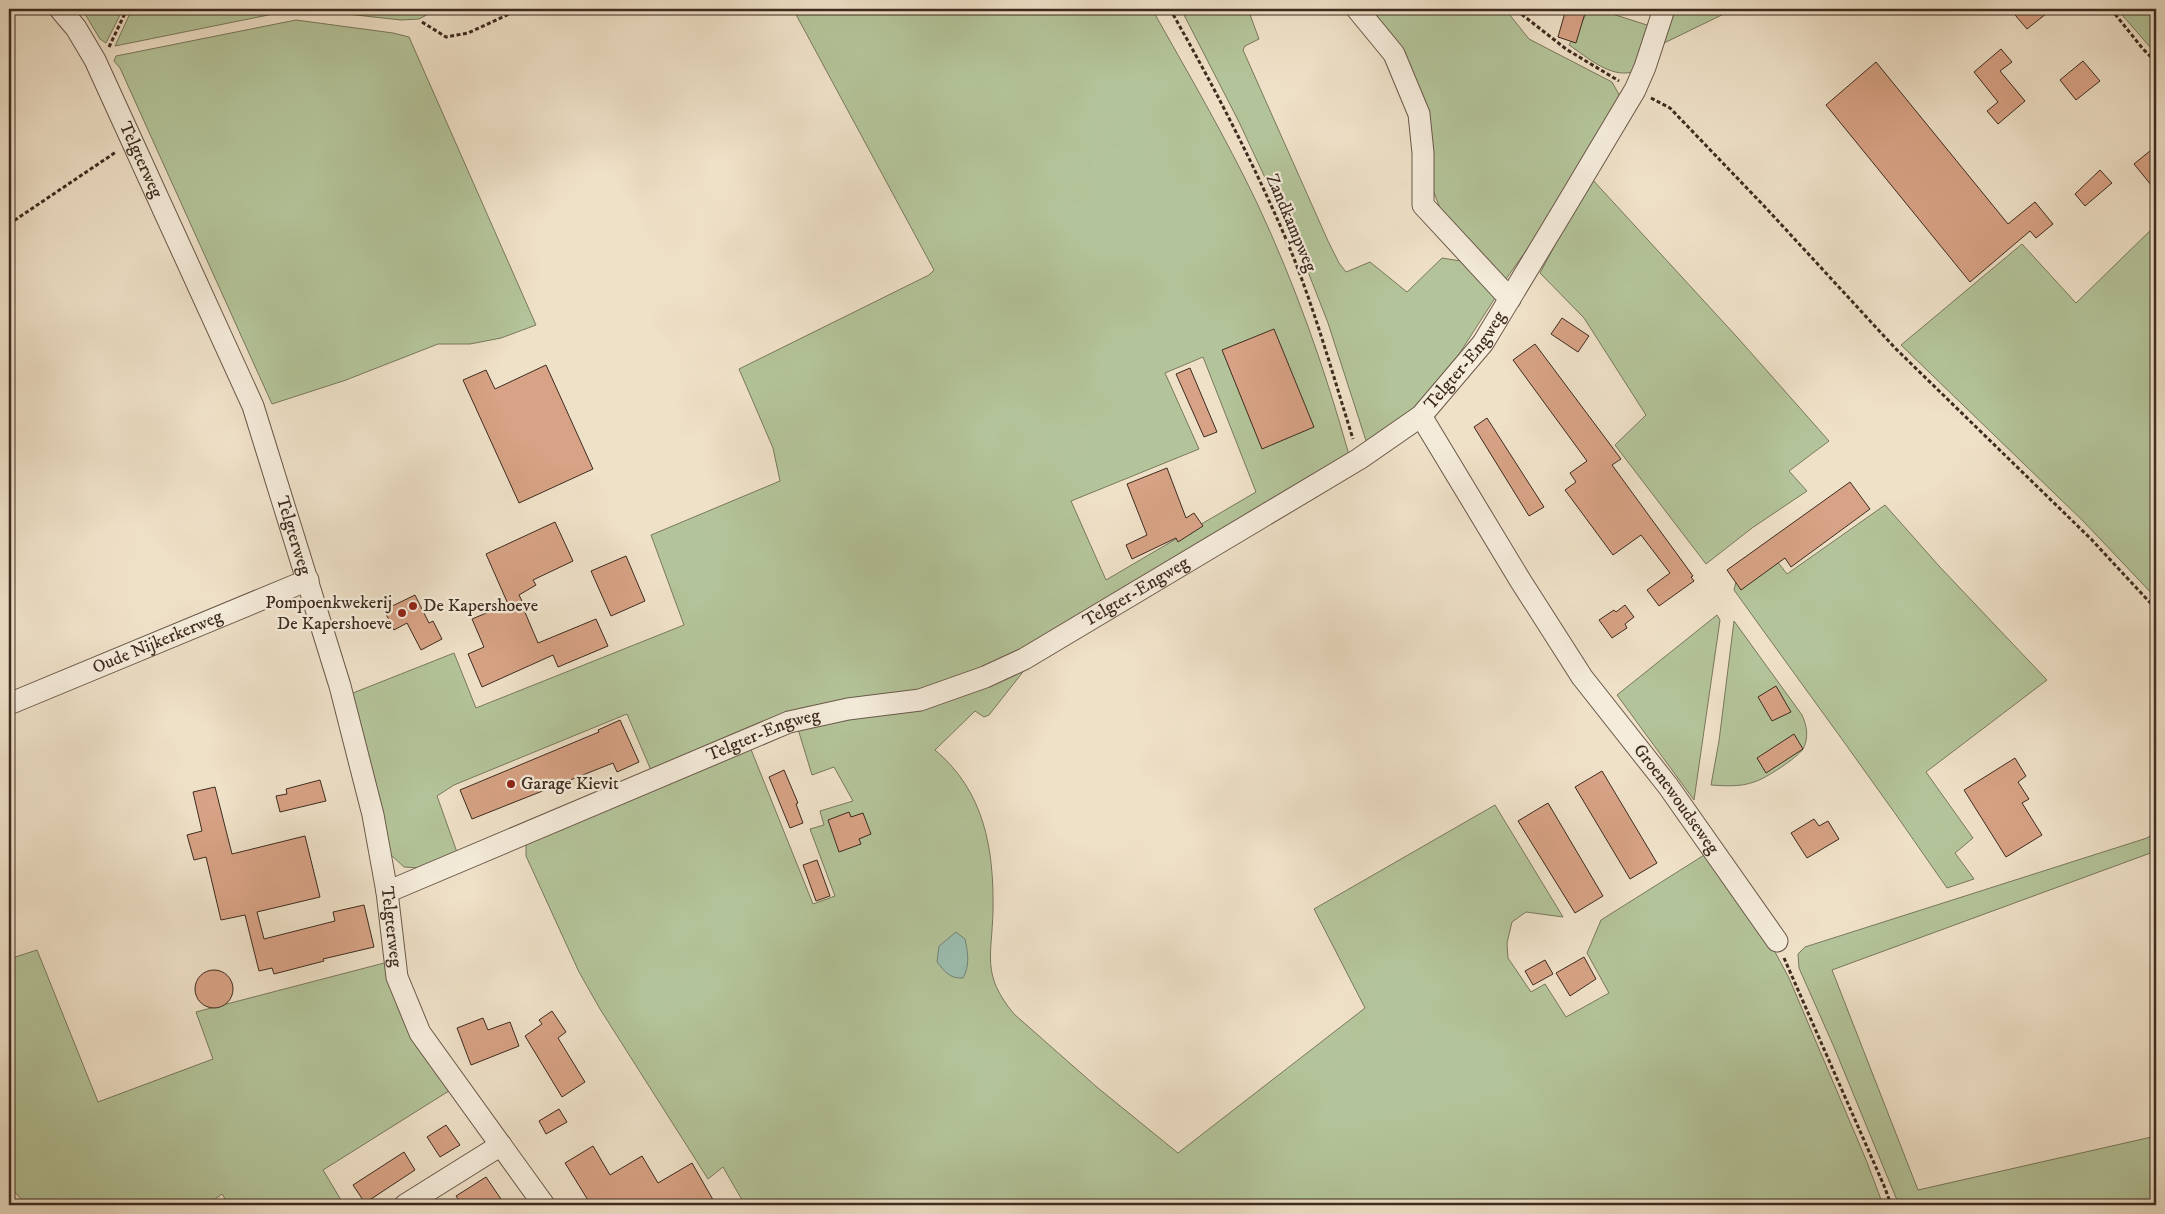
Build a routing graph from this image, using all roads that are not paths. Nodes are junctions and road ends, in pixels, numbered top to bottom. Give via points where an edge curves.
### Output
1 (60, 9) edge
2 (1357, 9) edge
3 (1664, 9) edge
4 (1510, 299) junction
5 (1421, 416) junction
6 (308, 580) junction
7 (9, 704) edge
8 (387, 892) junction
9 (1777, 942) road end
10 (501, 1145) junction
11 (405, 1205) edge
12 (544, 1205) edge

1 - 6 street, Telgterweg via 96,60 253,406
2 - 4 street via 1394,54 1419,114 1423,205
3 - 4 street, Telgter-Engweg via 1635,90
4 - 5 street, Telgter-Engweg via 1483,343
5 - 8 street, Telgter-Engweg via 1359,459 1024,659 985,677 920,700 848,709 789,722
5 - 9 street, Groenewoudseweg via 1582,677 1668,786
6 - 7 street, Oude Nijkerkerweg
6 - 8 street, Telgterweg via 343,695 373,814
8 - 10 street, Telgterweg via 397,978 420,1033
10 - 11 street
10 - 12 street, Telgterweg

